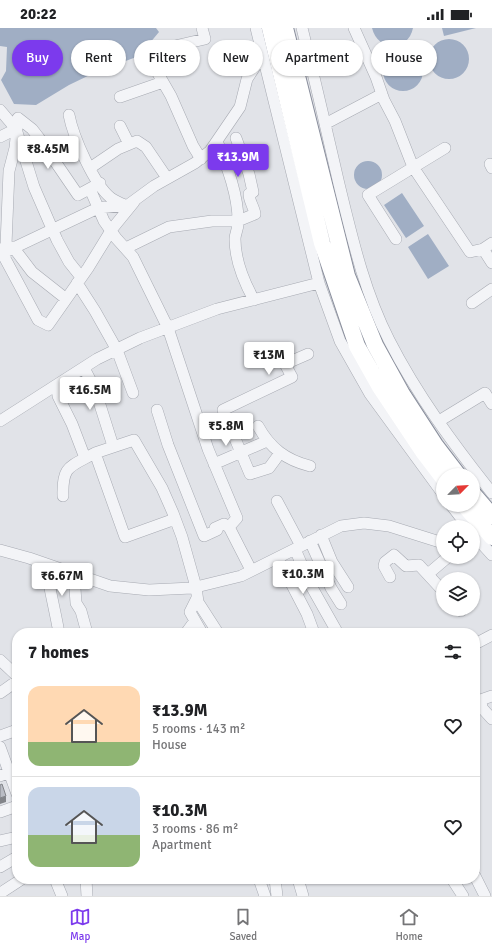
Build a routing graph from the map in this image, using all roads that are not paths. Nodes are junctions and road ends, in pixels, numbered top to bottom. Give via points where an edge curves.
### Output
1 (202, 28) edge
2 (256, 28) edge
3 (270, 28) edge
4 (285, 28) edge
5 (302, 28) edge
6 (354, 28) edge
7 (200, 40) edge
8 (259, 40) edge
9 (263, 60) edge
10 (160, 76) edge
11 (249, 76) edge
12 (163, 82) junction
13 (382, 94) junction
14 (120, 97) dead end
15 (0, 110) edge
16 (69, 115) dead end
17 (325, 124) junction
18 (120, 126) dead end
19 (16, 129) junction
20 (0, 137) edge
21 (236, 138) dead end
22 (217, 141) junction
23 (129, 144) junction
24 (445, 148) dead end
25 (201, 159) junction
26 (413, 167) junction
27 (90, 168) junction
28 (4, 173) edge
29 (167, 178) junction
30 (95, 186) junction
31 (130, 204) junction
32 (99, 208) junction
33 (238, 221) junction
34 (52, 229) junction
35 (111, 231) junction
36 (396, 239) dead end
37 (488, 246) edge
38 (126, 248) junction
39 (5, 254) edge
40 (492, 262) edge
41 (79, 280) junction
42 (319, 283) junction
43 (492, 289) edge
44 (65, 298) junction
45 (254, 300) junction
46 (472, 303) dead end
47 (168, 328) junction
48 (117, 350) junction
49 (308, 354) dead end
50 (84, 368) junction
51 (56, 386) junction
52 (133, 393) dead end
53 (492, 404) edge
54 (157, 410) dead end
55 (0, 421) edge
56 (439, 421) junction
57 (258, 426) dead end
58 (267, 441) junction
59 (113, 446) junction
60 (241, 452) junction
61 (280, 453) junction
62 (90, 456) junction
63 (214, 464) junction
64 (310, 466) dead end
65 (453, 468) edge
66 (436, 469) edge
67 (436, 484) edge
68 (492, 493) edge
69 (63, 496) dead end
70 (277, 501) dead end
71 (480, 502) edge
72 (456, 512) edge
73 (469, 512) edge
74 (492, 516) edge
75 (175, 519) junction
76 (463, 520) edge
77 (229, 527) junction
78 (321, 535) junction
79 (480, 538) edge
80 (436, 541) edge
81 (490, 544) edge
82 (302, 545) junction
83 (480, 548) edge
84 (0, 550) edge
85 (278, 558) junction
86 (46, 564) junction
87 (440, 564) edge
88 (251, 570) junction
89 (74, 574) junction
90 (428, 574) junction
91 (390, 577) dead end
92 (436, 583) edge
93 (348, 587) dead end
94 (197, 592) junction
95 (341, 604) dead end
96 (194, 622) junction
97 (59, 628) edge
98 (86, 628) edge
99 (190, 628) edge
100 (198, 628) edge
101 (215, 628) edge
102 (312, 628) edge
103 (335, 628) edge
104 (492, 635) edge
105 (480, 641) edge
106 (4, 664) edge
107 (12, 671) edge
108 (12, 685) edge
109 (0, 693) edge
110 (492, 696) edge
111 (480, 700) edge
112 (480, 704) edge
113 (492, 719) edge
114 (12, 732) edge
115 (0, 736) edge
116 (0, 747) edge
117 (9, 773) edge
118 (12, 808) edge
119 (0, 812) edge
120 (12, 838) edge
121 (0, 841) edge
122 (12, 860) edge
123 (0, 868) edge
124 (14, 884) edge
125 (57, 884) edge
126 (86, 884) edge
127 (261, 884) edge
128 (276, 884) edge
129 (299, 884) edge
130 (455, 884) edge
131 (479, 884) edge
132 (2, 892) edge
133 (492, 893) edge
134 (62, 896) edge
135 (87, 896) edge
136 (265, 896) edge
137 (277, 896) edge
138 (303, 896) edge
139 (462, 896) edge
140 (486, 896) edge

1 - 7 street via 205,39
2 - 8 street
3 - 66 highway via 322,243 357,346 380,387
4 - 65 highway via 345,268 359,306 374,345 402,394
5 - 17 street
6 - 13 street
9 - 42 street
10 - 12 street
11 - 22 street via 240,107
12 - 14 street
12 - 25 street
13 - 17 street
13 - 26 street via 396,121
15 - 19 street
16 - 27 street
17 - 56 street via 356,252 369,294 388,340
18 - 23 street
19 - 20 street
19 - 28 street via 15,148
19 - 30 street via 18,118 32,129 78,195
19 - 34 street via 30,175
21 - 33 street via 249,174 253,192 249,194 249,199 255,214
22 - 25 street
22 - 33 street via 230,178
23 - 27 street
23 - 29 street via 137,141 146,147
24 - 26 street
25 - 29 street
26 - 36 street via 368,195
26 - 37 street via 470,252
27 - 30 street
28 - 39 street
29 - 31 street
30 - 31 street via 111,197
30 - 32 street
31 - 32 street
31 - 35 street
32 - 34 street
32 - 35 street
33 - 38 street via 212,221 169,227
33 - 45 street via 234,237 237,257
34 - 39 street
34 - 41 street
35 - 38 street
35 - 41 street
37 - 40 street
38 - 47 street via 133,257
39 - 44 street
39 - 44 street via 38,320 48,325
41 - 44 street
41 - 48 street
42 - 45 street
42 - 67 street via 340,341 370,394
43 - 46 street
45 - 47 street
47 - 48 street
47 - 63 street
48 - 50 street
48 - 52 street
49 - 60 street via 285,364 292,377 223,410
50 - 51 street
50 - 59 street via 95,389
51 - 55 street
51 - 62 street via 58,396
53 - 56 street via 485,393
54 - 77 street via 204,536 224,524
56 - 68 street via 454,446
57 - 58 street
58 - 60 street
58 - 61 street
59 - 62 street
59 - 75 street via 134,440 162,488
60 - 61 street via 250,474 269,468
60 - 63 street
61 - 64 street via 288,459
62 - 69 street via 67,470 63,478
62 - 75 street via 125,537
63 - 77 street via 237,518
70 - 82 street
71 - 74 highway
72 - 76 street
73 - 81 highway
75 - 94 street
77 - 88 street
78 - 80 street via 341,526 364,523 409,531
78 - 82 street
78 - 93 street via 332,562
79 - 81 street
81 - 83 street
82 - 85 street
82 - 95 street
82 - 103 street via 310,584
84 - 86 street
85 - 88 street
85 - 102 street
86 - 89 street
86 - 97 street via 50,596
87 - 90 street
88 - 94 street
89 - 94 street via 110,586
89 - 98 street via 76,603
90 - 91 street via 419,565 406,566 394,555 384,566
90 - 92 street
94 - 96 street via 190,612
94 - 101 street via 198,602
96 - 99 street
96 - 100 street
104 - 105 street
106 - 107 street
108 - 109 street
110 - 111 street
112 - 113 street
114 - 115 street
116 - 117 street
118 - 119 street
120 - 121 street
122 - 123 street
124 - 132 street
125 - 134 street
126 - 135 street
127 - 136 street
128 - 137 street
129 - 138 street
130 - 139 street
131 - 140 street
133 - 140 street

